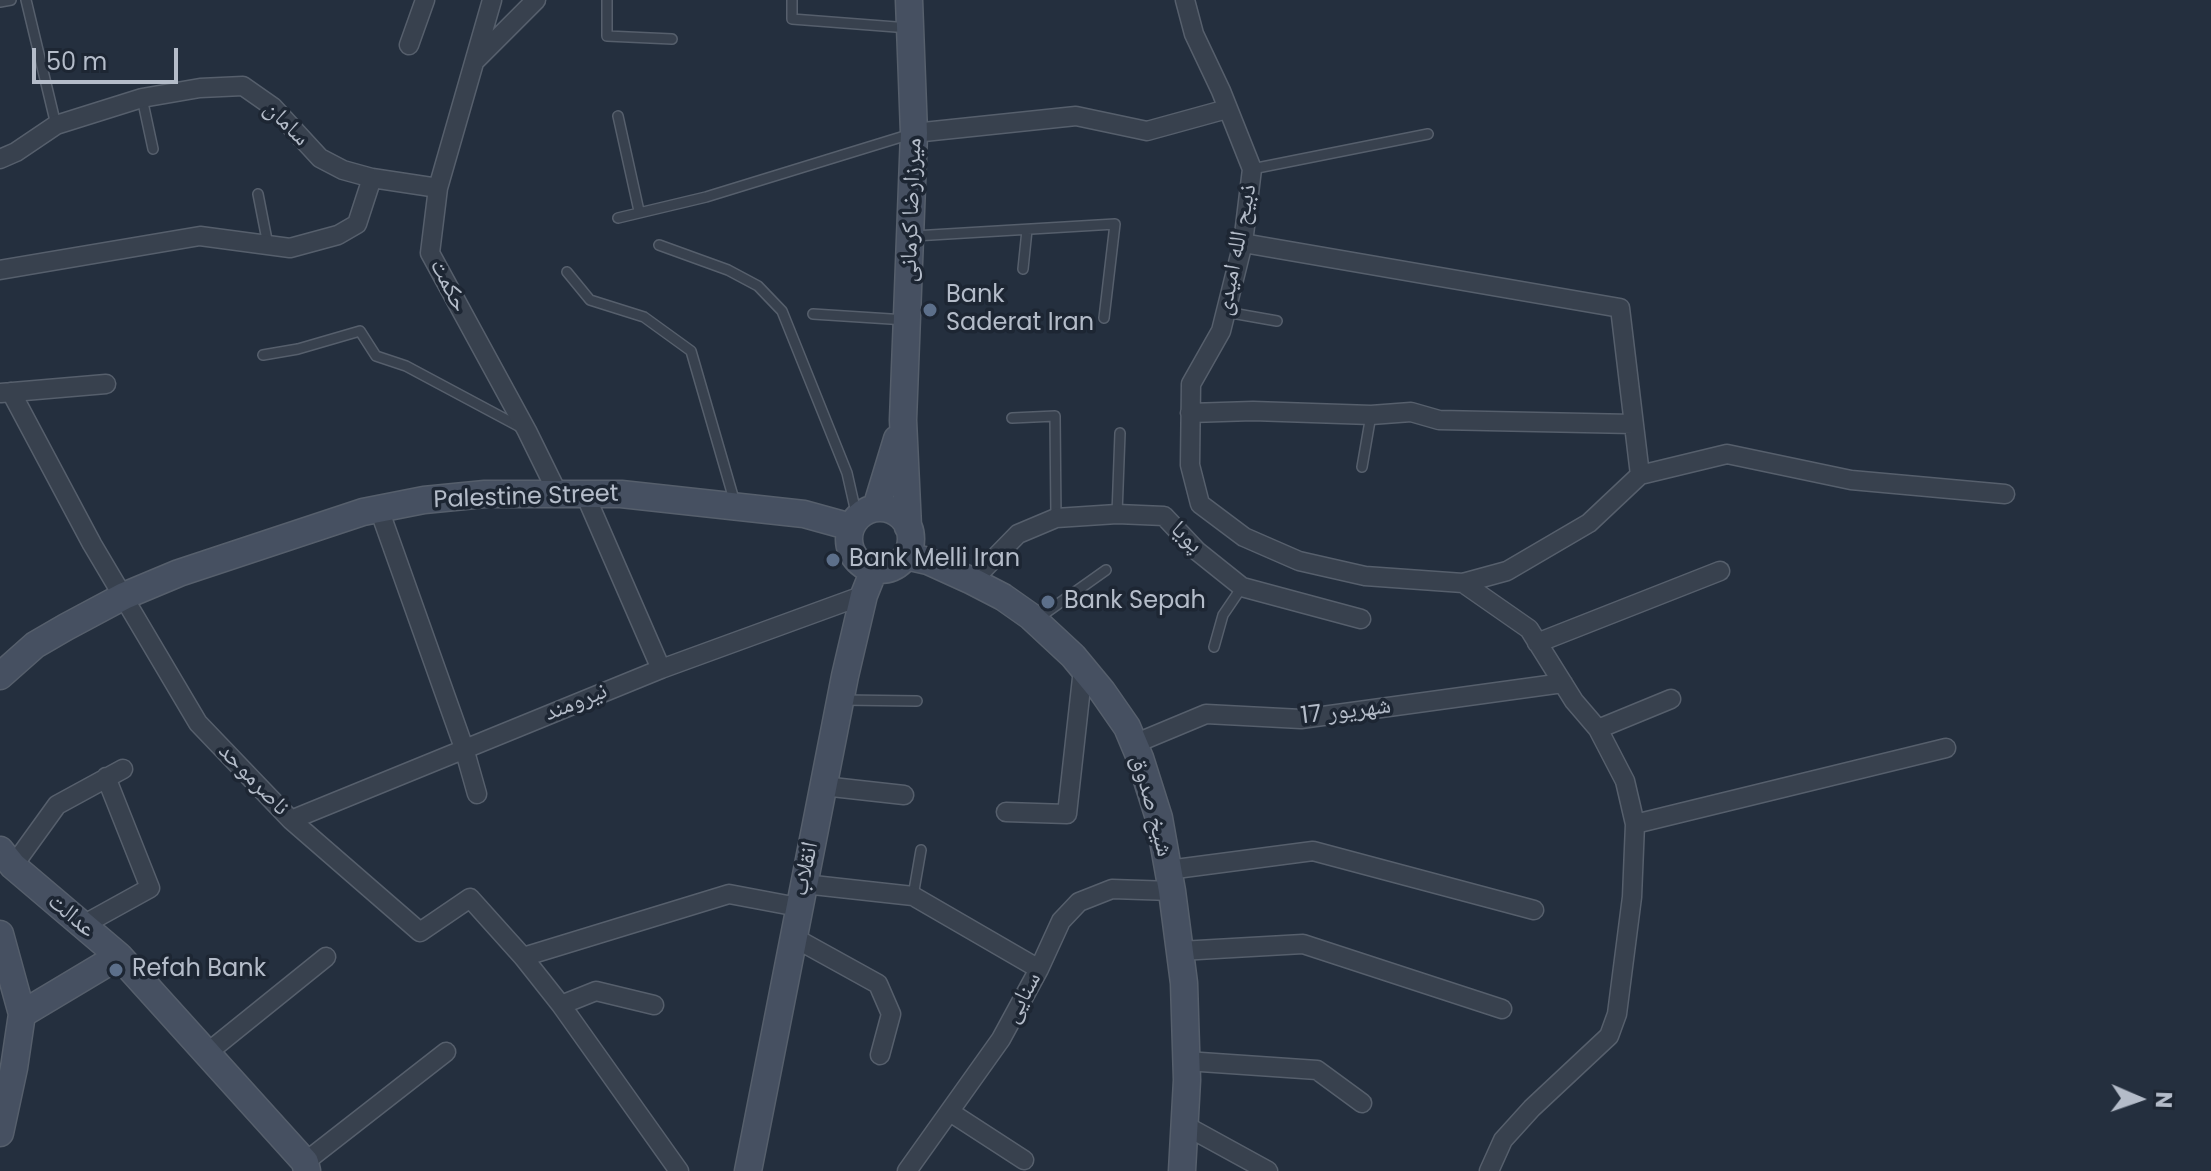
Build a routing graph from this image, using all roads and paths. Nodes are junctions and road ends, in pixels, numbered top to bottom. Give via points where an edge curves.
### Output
1 (11, 0) edge
2 (26, 0) edge
3 (425, 0) edge
4 (492, 0) edge
5 (536, 0) edge
6 (607, 0) edge
7 (792, 0) edge
8 (909, 0) edge
9 (1185, 0) edge
10 (0, 2) edge
11 (909, 28) junction
12 (672, 39) dead end
13 (409, 45) dead end
14 (474, 62) junction
15 (142, 98) junction
16 (1227, 109) junction
17 (618, 116) dead end
18 (56, 125) junction
19 (914, 133) junction
20 (1428, 134) dead end
21 (153, 149) dead end
22 (0, 159) edge
23 (1252, 169) junction
24 (372, 178) junction
25 (438, 188) junction
26 (258, 194) dead end
27 (639, 211) junction
28 (618, 218) dead end
29 (1027, 230) junction
30 (911, 236) junction
31 (1243, 243) junction
32 (268, 245) junction
33 (659, 245) dead end
34 (1023, 269) dead end
35 (0, 270) edge
36 (567, 272) dead end
37 (1226, 312) junction
38 (813, 314) dead end
39 (1104, 318) dead end
40 (908, 320) junction
41 (1277, 321) dead end
42 (263, 355) dead end
43 (106, 384) dead end
44 (5, 393) edge
45 (1190, 413) junction
46 (1371, 415) junction
47 (1012, 418) dead end
48 (903, 420) junction
49 (1633, 424) junction
50 (527, 431) junction
51 (1120, 433) dead end
52 (1362, 467) dead end
53 (1640, 475) junction
54 (557, 492) junction
55 (584, 492) junction
56 (2005, 494) dead end
57 (736, 506) junction
58 (379, 509) junction
59 (1117, 514) junction
60 (861, 517) junction
61 (1056, 518) junction
62 (908, 527) junction
63 (906, 556) junction
64 (874, 570) junction
65 (1106, 570) dead end
66 (1720, 571) dead end
67 (972, 581) junction
68 (1463, 583) junction
69 (1242, 587) junction
70 (864, 595) junction
71 (124, 596) junction
72 (1361, 619) dead end
73 (1034, 621) junction
74 (1537, 643) junction
75 (35, 645) junction
76 (1214, 647) dead end
77 (0, 657) edge
78 (661, 669) junction
79 (1083, 669) junction
80 (0, 676) edge
81 (1563, 683) junction
82 (1671, 699) dead end
83 (840, 700) junction
84 (917, 701) dead end
85 (1598, 729) junction
86 (1134, 744) junction
87 (464, 748) junction
88 (1946, 748) dead end
89 (823, 786) junction
90 (477, 794) dead end
91 (904, 795) dead end
92 (1006, 812) dead end
93 (291, 820) junction
94 (1635, 824) junction
95 (921, 850) dead end
96 (7, 858) edge
97 (1170, 880) junction
98 (801, 895) junction
99 (913, 896) junction
100 (1534, 910) dead end
101 (83, 925) junction
102 (0, 934) edge
103 (793, 937) junction
104 (1180, 951) junction
105 (119, 956) junction
106 (326, 957) dead end
107 (523, 957) junction
108 (1039, 969) junction
109 (561, 1005) junction
110 (654, 1005) dead end
111 (1502, 1009) dead end
112 (16, 1030) junction
113 (446, 1052) dead end
114 (207, 1053) junction
115 (880, 1055) dead end
116 (1186, 1061) junction
117 (1362, 1103) dead end
118 (950, 1112) junction
119 (1186, 1126) junction
120 (0, 1133) edge
121 (1024, 1160) dead end
122 (306, 1167) edge
123 (679, 1171) edge
124 (748, 1171) edge
125 (907, 1171) edge
126 (1182, 1171) edge
127 (1268, 1171) edge
128 (1489, 1171) edge

1 - 10 lane
2 - 18 lane
3 - 13 street
4 - 14 street, حکمت
5 - 14 street, حکمت
6 - 12 lane via 607,36
7 - 11 lane via 792,19
8 - 11 main road, میرزارضا کرمانی
9 - 16 street, ذبیح الله امیدی
11 - 19 main road, میرزارضا کرمانی
14 - 25 street, حکمت
15 - 18 street, سامان
15 - 21 lane
15 - 24 street, سامان via 243,86 273,107 320,158
16 - 19 street via 1147,131 1076,116
16 - 23 street, ذبیح الله امیدی
17 - 27 lane
18 - 22 street, سامان
19 - 27 lane via 706,197
19 - 30 main road, میرزارضا کرمانی
20 - 23 lane
23 - 31 street, ذبیح الله امیدی
24 - 25 street, سامان
24 - 32 street via 357,224 290,248
25 - 50 street, حکمت via 430,253
26 - 32 lane
27 - 28 lane
29 - 30 lane
29 - 34 lane
29 - 39 lane via 1115,224
30 - 40 main road, میرزارضا کرمانی
31 - 37 street, ذبیح الله امیدی
31 - 49 street via 1620,308
32 - 35 street via 200,236
33 - 60 lane via 758,286 782,311
36 - 57 lane via 590,300 644,317 691,351
37 - 41 lane
37 - 45 street, ذبیح الله امیدی via 1191,384
38 - 40 lane
40 - 48 main road, میرزارضا کرمانی
42 - 50 lane via 360,331 376,356 406,366
43 - 44 street
44 - 71 street, ناصرموحد
45 - 46 street
45 - 68 street, ذبیح الله امیدی via 1190,465 1200,504 1244,537 1299,561 1365,576
46 - 49 street via 1411,412 1439,420
46 - 52 lane
47 - 61 lane via 1055,416
48 - 60 main road
48 - 62 main road
49 - 53 street
50 - 54 street, حکمت
51 - 59 lane
53 - 56 street via 1727,454 1851,480
53 - 68 street via 1589,523 1507,571
54 - 55 main road, Palestine Street
54 - 58 main road, Palestine Street via 485,494
55 - 57 main road, Palestine Street
55 - 78 street
57 - 60 main road, Palestine Street
58 - 71 main road, Palestine Street via 263,543
58 - 87 street
59 - 61 street, پویا
59 - 69 street, پویا via 1164,516
60 - 62 main road via 895,512
60 - 64 main road via 849,545 852,554
61 - 67 street, پویا via 1018,534
62 - 63 main road
63 - 64 main road via 892,568
63 - 67 main road, شیخ صدوق
64 - 70 main road, انقلاب
65 - 73 lane
66 - 74 street
67 - 73 main road, شیخ صدوق
68 - 74 street via 1529,629
69 - 72 street, پویا
69 - 76 lane via 1223,615
70 - 78 street, نیرومند
70 - 83 main road, انقلاب
71 - 75 main road, Palestine Street
71 - 93 street, ناصرموحد via 198,723
73 - 79 main road, شیخ صدوق
74 - 81 street
75 - 77 main road
75 - 80 main road
78 - 87 street, نیرومند
79 - 86 main road, شیخ صدوق
79 - 92 street via 1067,814
81 - 85 street
81 - 86 street, 17 شهریور via 1301,719 1206,714
82 - 85 street
83 - 84 lane
83 - 89 main road, انقلاب
85 - 94 street via 1625,781
86 - 97 main road, شیخ صدوق via 1159,818
87 - 90 street
87 - 93 street, نیرومند
88 - 94 street
89 - 91 street
89 - 98 main road, انقلاب
93 - 107 street, ناصرموحد via 420,932 470,898
94 - 128 street via 1632,897 1617,1014 1609,1036 1503,1140
95 - 99 lane
96 - 101 main road, عدالت
96 - 101 street via 57,805 115,773 150,888
97 - 100 street, سنایی via 1313,851
97 - 104 main road, شیخ صدوق
97 - 108 street, سنایی via 1112,889 1079,902 1061,921
98 - 99 street
98 - 103 main road, انقلاب
98 - 107 street via 729,894
99 - 108 street
101 - 105 main road, عدالت
102 - 112 main road
103 - 115 street via 878,984 891,1014
103 - 124 main road, انقلاب
104 - 111 street via 1303,944
104 - 116 main road, شیخ صدوق
105 - 112 main road
105 - 114 main road, عدالت
106 - 114 street
107 - 109 street
108 - 118 street, سنایی via 1001,1039
109 - 110 street via 596,991
109 - 123 street
112 - 120 main road
113 - 122 street
114 - 122 main road, عدالت
116 - 117 street via 1317,1070
116 - 119 main road, شیخ صدوق
118 - 121 street
118 - 125 street, سنایی
119 - 126 main road, شیخ صدوق
119 - 127 street

